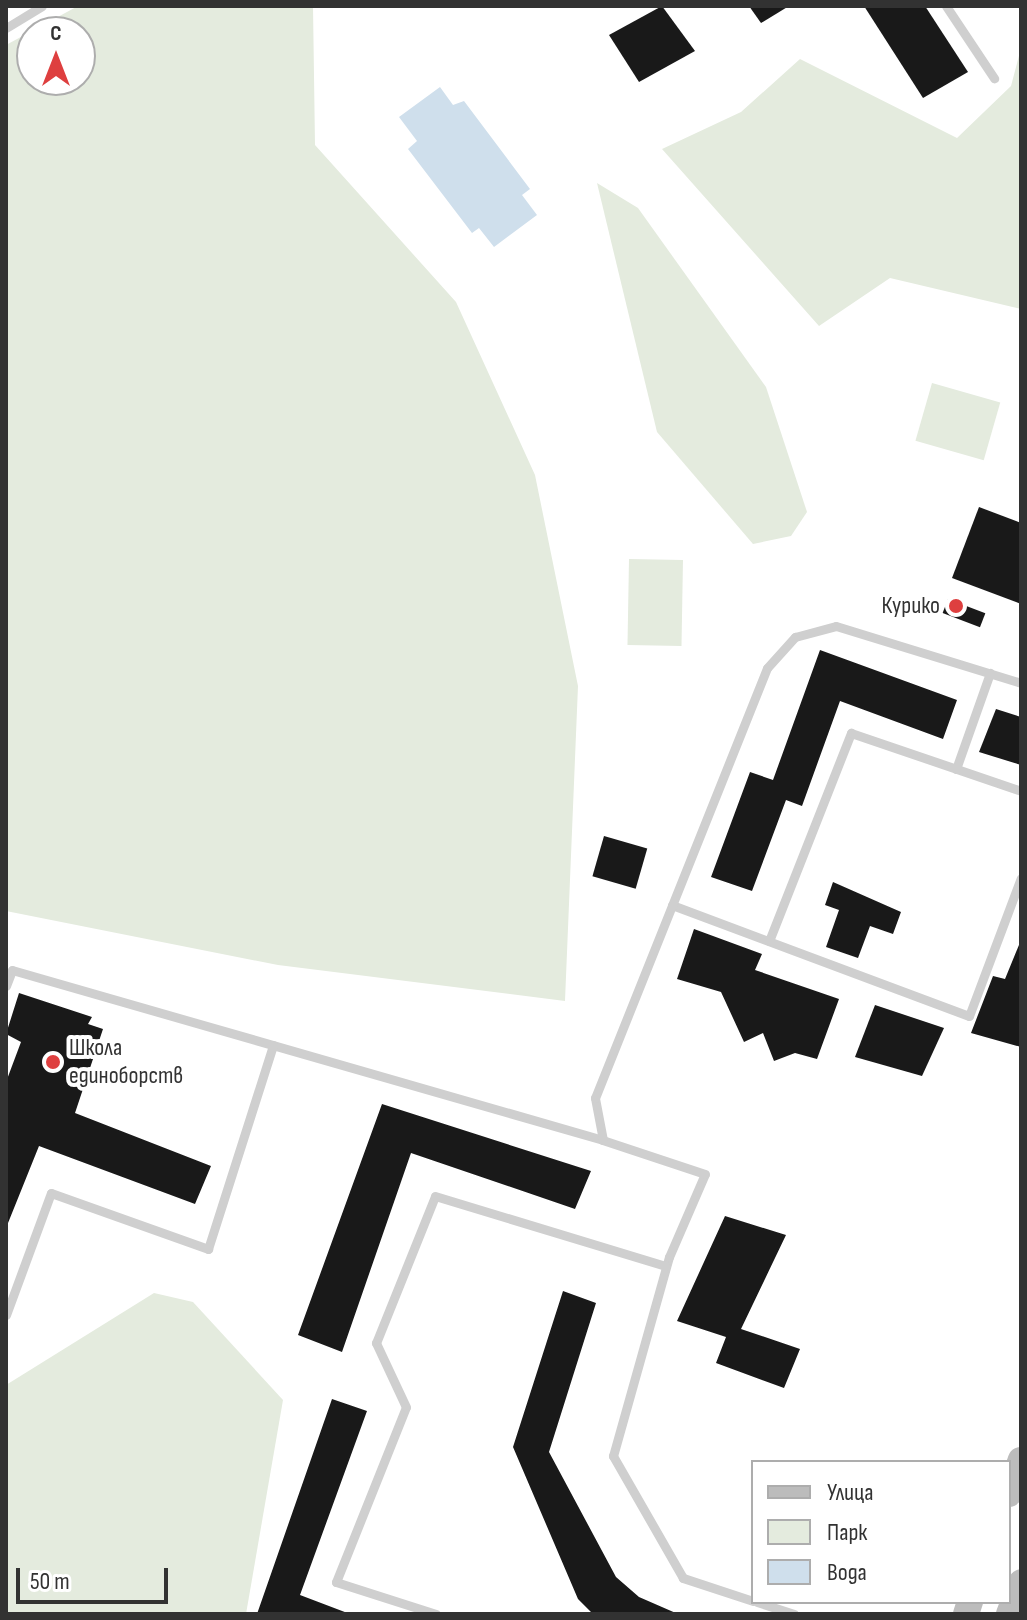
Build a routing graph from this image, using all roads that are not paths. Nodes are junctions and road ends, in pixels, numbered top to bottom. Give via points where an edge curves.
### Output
1 (42, 6) edge
2 (946, 6) edge
3 (6, 28) edge
4 (994, 78) dead end
5 (990, 673) junction
6 (1021, 683) edge
7 (956, 769) junction
8 (1021, 791) edge
9 (1021, 878) edge
10 (672, 905) junction
11 (769, 941) junction
12 (6, 986) edge
13 (273, 1045) junction
14 (603, 1140) junction
15 (666, 1266) junction
16 (6, 1315) edge
17 (1021, 1460) edge
18 (1011, 1488) edge
19 (1021, 1582) edge
20 (751, 1600) edge
21 (764, 1604) edge
22 (436, 1614) edge
23 (794, 1614) edge
24 (1009, 1614) edge

1 - 3 lane
2 - 4 lane
5 - 6 lane
5 - 7 lane
5 - 10 lane via 836,626 795,637 767,668
7 - 8 lane
7 - 11 lane via 851,733
9 - 11 lane via 969,1016
10 - 11 lane
10 - 14 lane via 595,1098
12 - 13 lane via 12,970
13 - 14 lane
13 - 16 lane via 208,1249 51,1193
14 - 15 lane via 705,1174
15 - 20 lane via 613,1456 683,1578
15 - 22 lane via 435,1196 376,1343 406,1407 336,1582
17 - 18 main road
19 - 24 main road
21 - 23 lane

